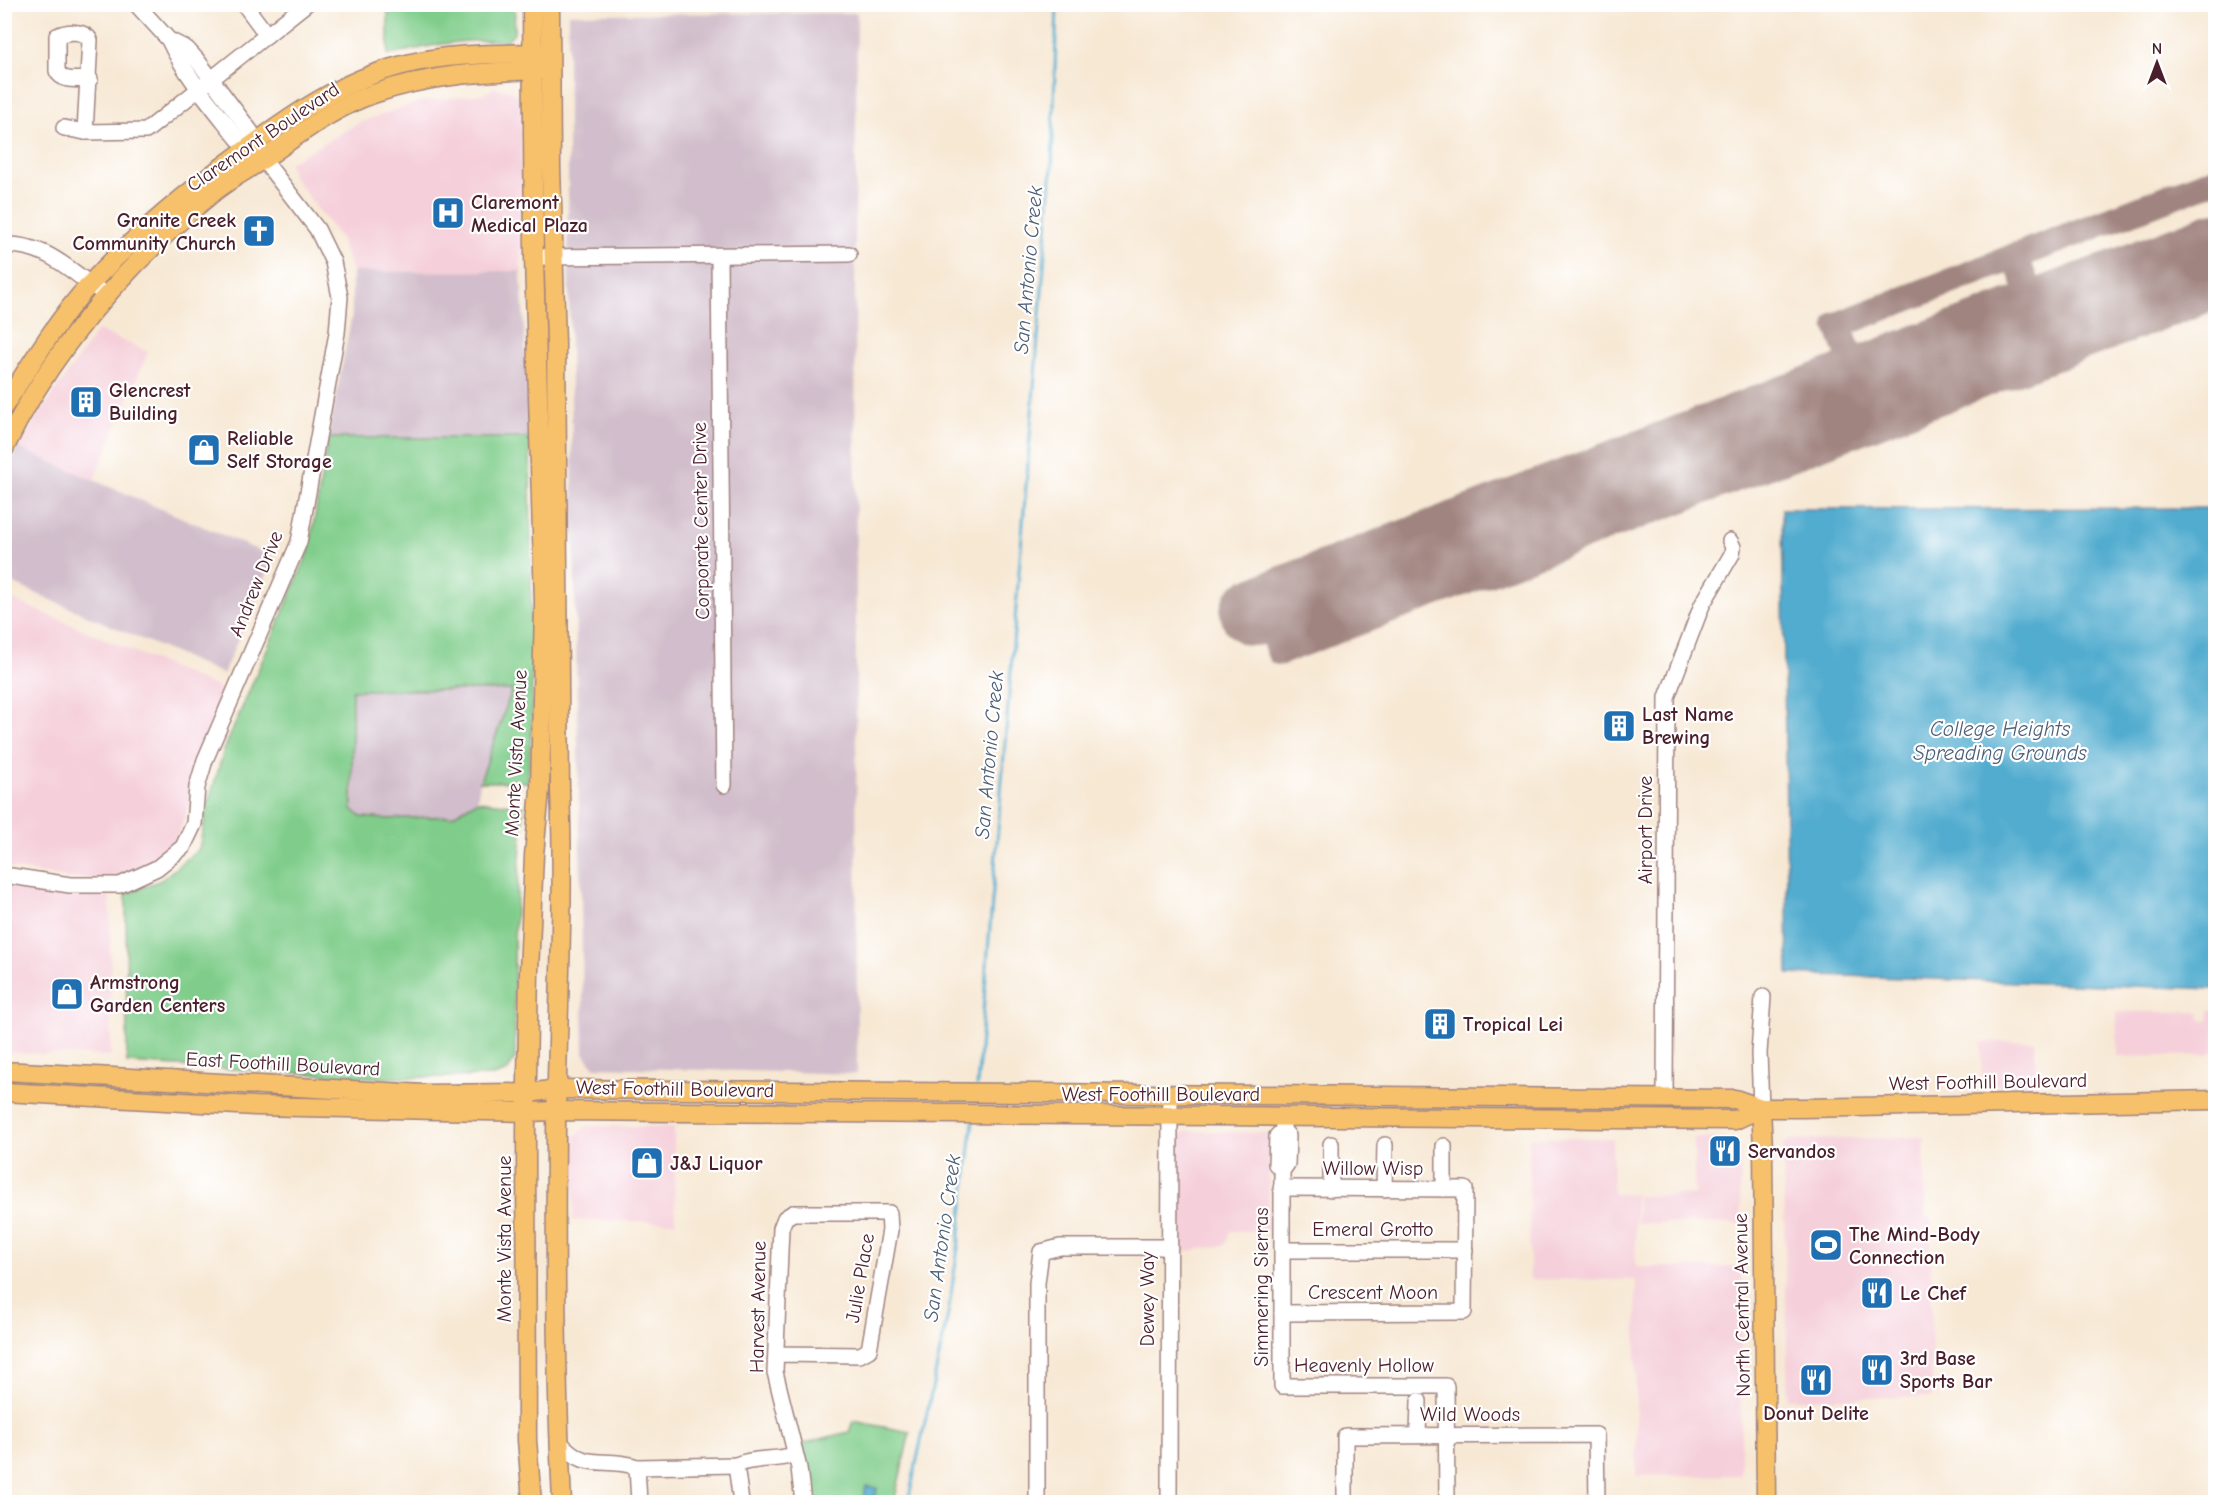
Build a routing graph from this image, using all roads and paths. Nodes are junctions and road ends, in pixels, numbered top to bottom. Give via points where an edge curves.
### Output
1 (136, 4) edge
2 (244, 4) edge
3 (306, 4) edge
4 (532, 4) edge
5 (550, 4) edge
6 (267, 35) junction
7 (170, 40) junction
8 (551, 61) junction
9 (532, 62) junction
10 (90, 79) junction
11 (211, 79) junction
12 (199, 89) junction
13 (64, 128) dead end
14 (86, 132) junction
15 (250, 142) junction
16 (264, 160) junction
17 (4, 245) edge
18 (849, 254) dead end
19 (719, 256) junction
20 (554, 257) junction
21 (534, 258) junction
22 (90, 284) junction
23 (106, 295) junction
24 (4, 406) edge
25 (4, 448) edge
26 (1730, 541) dead end
27 (724, 785) dead end
28 (4, 875) edge
29 (1763, 997) dead end
30 (4, 1071) edge
31 (558, 1089) junction
32 (4, 1092) edge
33 (825, 1092) junction
34 (528, 1093) junction
35 (1170, 1095) junction
36 (1519, 1098) junction
37 (1620, 1098) junction
38 (1665, 1099) junction
39 (2216, 1100) edge
40 (1761, 1108) junction
41 (557, 1111) junction
42 (528, 1112) junction
43 (757, 1113) junction
44 (1169, 1117) junction
45 (1439, 1118) junction
46 (1546, 1119) junction
47 (1283, 1124) junction
48 (1331, 1144) dead end
49 (1384, 1145) dead end
50 (1444, 1146) dead end
51 (1281, 1188) junction
52 (1331, 1189) junction
53 (1384, 1189) junction
54 (1444, 1189) junction
55 (890, 1213) joint
56 (1168, 1247) junction
57 (1282, 1250) junction
58 (1465, 1250) junction
59 (1282, 1313) junction
60 (776, 1354) junction
61 (1282, 1386) joint
62 (1419, 1401) dead end
63 (1419, 1435) junction
64 (1447, 1435) junction
65 (559, 1441) junction
66 (794, 1455) junction
67 (736, 1465) junction
68 (637, 1467) junction
69 (532, 1503) edge
70 (562, 1503) edge
71 (639, 1503) edge
72 (741, 1503) edge
73 (803, 1503) edge
74 (1037, 1503) edge
75 (1169, 1503) edge
76 (1345, 1503) edge
77 (1447, 1503) edge
78 (1597, 1503) edge
79 (1766, 1503) edge

1 - 7 street
2 - 6 street
3 - 6 street
4 - 9 main road, Monte Vista Avenue
5 - 8 main road, Monte Vista Avenue
6 - 11 street
7 - 11 street via 187,49
7 - 12 street
8 - 9 main road, Claremont Boulevard
8 - 20 main road, Monte Vista Avenue
9 - 15 main road, Claremont Boulevard via 439,58 404,64 322,98
9 - 16 main road, Claremont Boulevard via 449,74 370,95 331,114
9 - 21 main road, Monte Vista Avenue
10 - 10 street via 87,35 57,36 57,71 64,79
10 - 14 street
11 - 12 street
11 - 15 street via 251,132
12 - 14 street via 146,131
12 - 15 street via 239,140
13 - 14 street
15 - 16 street, Andrew Drive
15 - 22 main road, Claremont Boulevard via 159,216
16 - 23 main road, Claremont Boulevard via 217,190
16 - 28 street, Andrew Drive via 317,229 333,262 340,297 332,369 299,542 205,760 197,787 194,824 183,847 158,868 120,885 70,885
17 - 22 street via 53,256
18 - 19 street
19 - 20 street
19 - 27 street, Corporate Center Drive
20 - 21 street
20 - 31 main road, Monte Vista Avenue via 562,848
21 - 34 main road, Monte Vista Avenue via 544,605
22 - 23 street
22 - 24 main road, Claremont Boulevard via 56,326
23 - 25 main road, Claremont Boulevard via 73,334
26 - 38 street, Airport Drive via 1732,554 1701,605 1667,697
29 - 40 street
30 - 34 main road, East Foothill Boulevard via 424,1094
31 - 33 main road, West Foothill Boulevard
31 - 34 main road, East Foothill Boulevard
31 - 41 main road, Monte Vista Avenue
32 - 42 main road, East Foothill Boulevard via 255,1106
33 - 35 main road, West Foothill Boulevard
33 - 43 main road via 818,1101 771,1104
34 - 42 main road, Monte Vista Avenue
35 - 36 main road, West Foothill Boulevard
35 - 44 street, Dewey Way
36 - 37 main road, West Foothill Boulevard
36 - 45 main road via 1509,1108 1454,1108
37 - 38 main road, West Foothill Boulevard
37 - 46 main road via 1610,1108 1557,1109
38 - 40 main road, West Foothill Boulevard via 1735,1099
39 - 40 main road, West Foothill Boulevard
40 - 46 main road, West Foothill Boulevard via 1735,1120
40 - 79 main road, North Central Avenue
41 - 42 main road, East Foothill Boulevard
41 - 43 main road, West Foothill Boulevard
41 - 65 main road, Monte Vista Avenue
42 - 69 main road, Monte Vista Avenue via 527,1406
43 - 44 main road, West Foothill Boulevard
44 - 47 main road, West Foothill Boulevard
44 - 56 street, Dewey Way
45 - 46 main road, West Foothill Boulevard
45 - 47 main road, West Foothill Boulevard
47 - 51 street, Simmering Sierras via 1277,1136 1282,1151 1276,1164 1282,1171
48 - 52 street
49 - 53 street
50 - 54 street
51 - 52 street, Willow Wisp
51 - 57 street, Simmering Sierras
52 - 53 street, Willow Wisp
53 - 54 street, Willow Wisp
54 - 58 street, Willow Wisp via 1465,1189
55 - 60 street, Julie Place via 869,1350 860,1355
55 - 60 street, Harvest Avenue via 793,1213 785,1218 781,1228
56 - 74 street via 1060,1246 1041,1252 1037,1283
56 - 75 street, Dewey Way
57 - 58 street, Emeral Grotto
57 - 59 street, Simmering Sierras
58 - 59 street, Crescent Moon via 1464,1312
59 - 61 street, Simmering Sierras
60 - 66 street, Harvest Avenue via 775,1372
61 - 64 street, Heavenly Hollow via 1446,1386
62 - 63 street
63 - 64 street, Wild Woods
63 - 76 street, Wild Woods via 1345,1436
64 - 77 street
64 - 78 street, Wild Woods via 1596,1435
65 - 68 street via 570,1454 584,1460
65 - 70 main road, Monte Vista Avenue
66 - 67 street via 747,1460
66 - 73 street, Harvest Avenue via 803,1485
67 - 68 street
67 - 72 street
68 - 71 street

